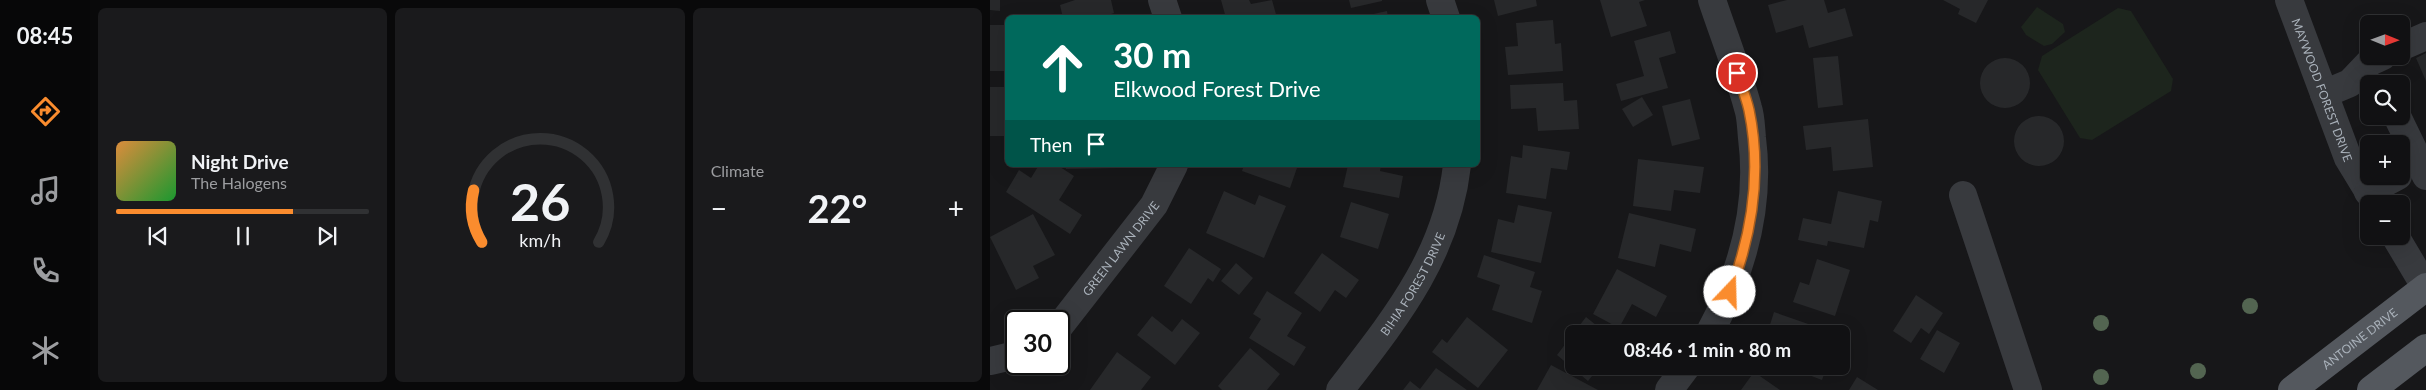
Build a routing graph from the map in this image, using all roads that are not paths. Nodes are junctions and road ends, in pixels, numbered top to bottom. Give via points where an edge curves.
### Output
1 (1162, 0) edge
2 (1440, 0) edge
3 (1712, 0) edge
4 (2289, 0) edge
5 (1167, 15) edge
6 (1445, 15) edge
7 (2426, 36) edge
8 (2410, 43) edge
9 (2378, 67) edge
10 (2324, 94) junction
11 (2400, 125) edge
12 (1173, 167) edge
13 (1457, 167) edge
14 (2414, 171) edge
15 (1963, 194) dead end
16 (2370, 195) edge
17 (2377, 195) edge
18 (2400, 245) edge
19 (2426, 288) edge
20 (1070, 313) edge
21 (1714, 325) edge
22 (2426, 348) edge
23 (1005, 358) edge
24 (990, 361) edge
25 (1680, 375) edge
26 (1340, 390) edge
27 (1669, 390) edge
28 (2028, 390) edge
29 (2292, 390) edge
30 (2371, 390) edge

1 - 5 street
2 - 6 street
3 - 21 street via 1749,109 1755,159 1753,213 1742,260
4 - 10 street, MAYWOOD FOREST DRIVE
7 - 8 street
9 - 10 street
10 - 16 street, MAYWOOD FOREST DRIVE via 2348,158
11 - 14 street
12 - 20 street, GREEN LAWN DRIVE via 1154,205
13 - 26 street, BIHIA FOREST DRIVE via 1444,224 1425,270 1400,312
14 - 17 street
15 - 28 street
18 - 19 street
19 - 29 main road, ANTOINE DRIVE
22 - 30 main road
23 - 24 street
25 - 27 street

